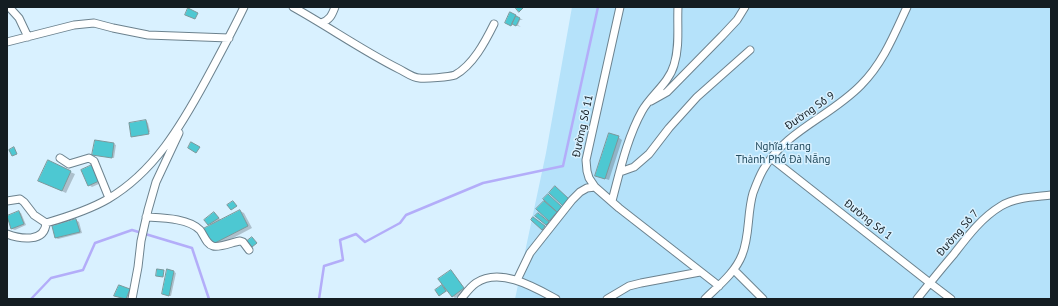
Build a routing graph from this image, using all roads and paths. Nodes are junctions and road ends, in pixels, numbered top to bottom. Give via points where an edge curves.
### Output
1 (9, 7) edge
2 (244, 7) edge
3 (293, 7) edge
4 (335, 7) edge
5 (620, 7) edge
6 (678, 7) edge
7 (745, 7) edge
8 (907, 7) edge
9 (321, 23) junction
10 (494, 24) dead end
11 (28, 37) junction
12 (229, 38) junction
13 (7, 42) edge
14 (750, 50) dead end
15 (648, 104) junction
16 (188, 113) junction
17 (60, 158) dead end
18 (771, 158) junction
19 (620, 172) junction
20 (596, 187) junction
21 (1051, 195) edge
22 (109, 198) junction
23 (7, 201) edge
24 (612, 201) junction
25 (146, 219) junction
26 (46, 223) junction
27 (7, 234) edge
28 (249, 250) dead end
29 (734, 270) junction
30 (700, 272) junction
31 (517, 280) junction
32 (930, 283) junction
33 (719, 286) junction
34 (132, 299) edge
35 (461, 299) edge
36 (556, 299) edge
37 (607, 299) edge
38 (705, 299) edge
39 (763, 299) edge
40 (917, 299) edge
41 (952, 299) edge

1 - 11 street via 19,18
2 - 12 street
3 - 9 street
4 - 9 street via 328,20
5 - 20 street, Đường Số 11 via 586,160 589,178
6 - 15 street via 678,45 674,66
7 - 15 street via 737,20 667,92
8 - 18 street, Đường Số 9 via 873,73 846,99 790,138
9 - 10 street via 378,59 418,78 456,74 476,54
11 - 12 street via 74,25 94,23 148,35
11 - 13 street
12 - 16 street
14 - 19 street via 697,96 649,154 634,167
15 - 19 street via 626,149
16 - 22 street via 162,152 140,174
16 - 25 street via 156,182
17 - 22 street via 69,164 89,158 94,161
18 - 29 street, Đường Số 9 via 753,193 745,246
18 - 32 street, Đường Số 1
19 - 24 street
20 - 24 street, Đường Số 11
20 - 31 street via 580,192 572,200 530,253
21 - 32 street, Đường Số 7 via 1013,201 989,215
22 - 26 street via 98,205
23 - 26 street via 20,199 34,215
24 - 30 street, Đường Số 11
25 - 28 street via 174,219 192,224 212,246 240,241
25 - 34 street
26 - 27 street via 46,229 35,237 20,238
29 - 33 street, Đường Số 9
29 - 39 street
30 - 33 street, Đường Số 11
30 - 37 street via 629,286
31 - 35 street via 500,278 478,282
31 - 36 street
32 - 40 street, Đường Số 7
32 - 41 street, Đường Số 1
33 - 38 street, Đường Số 9

